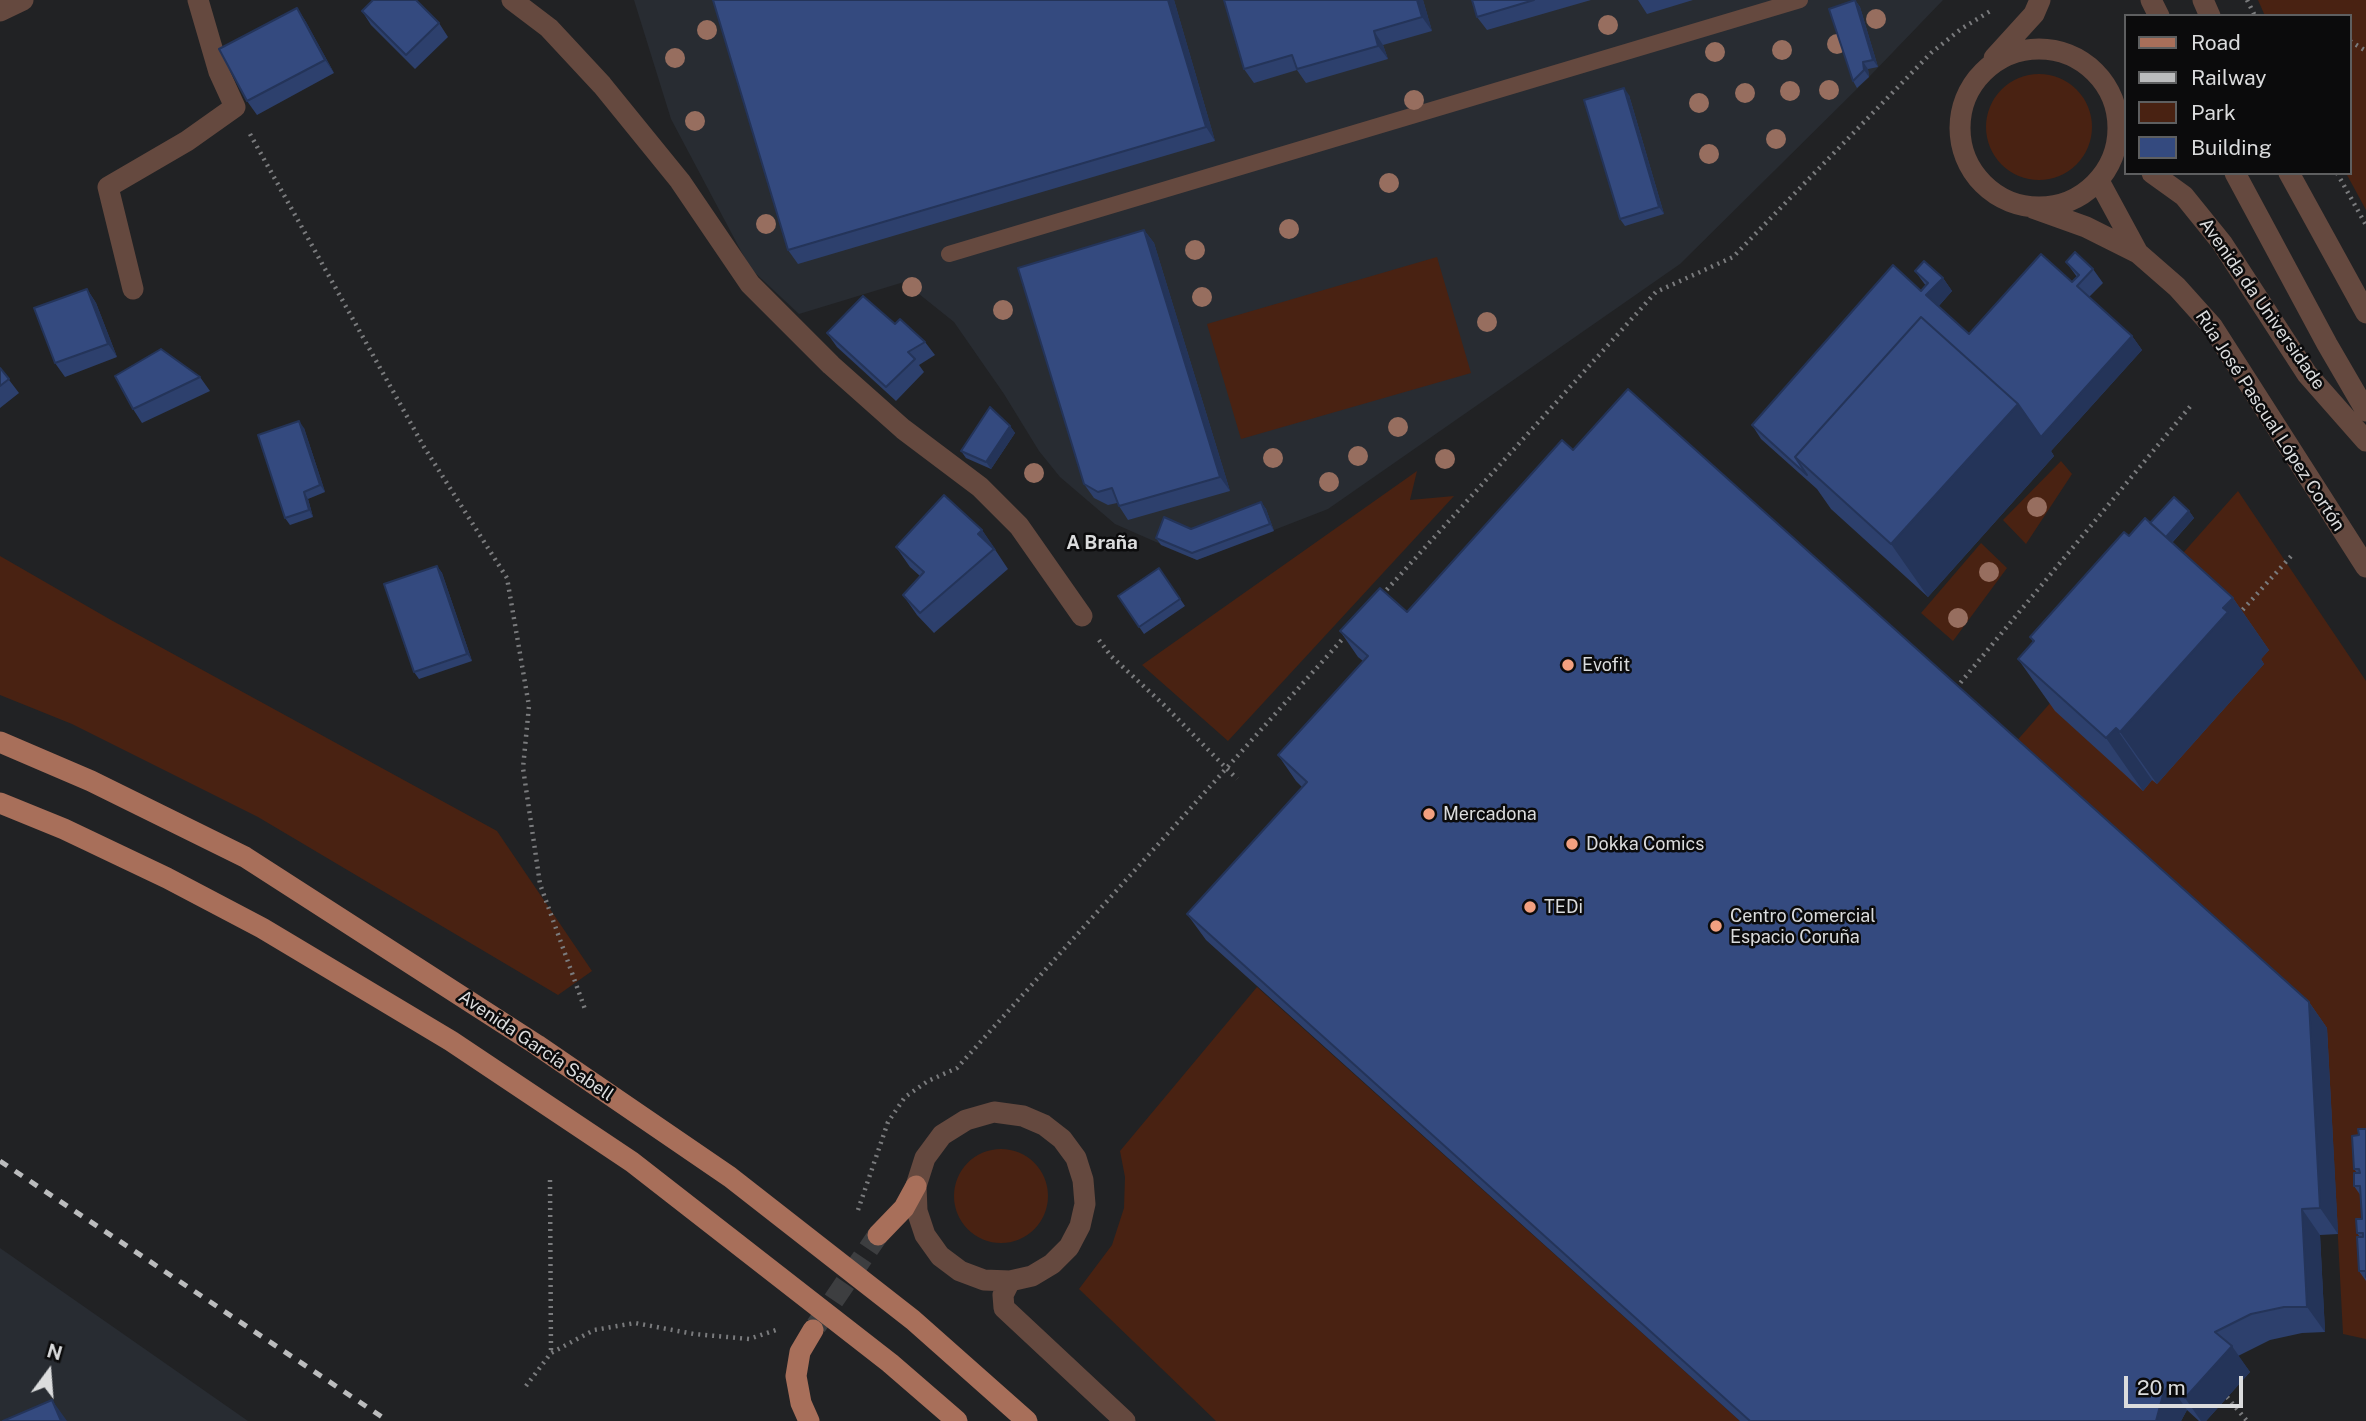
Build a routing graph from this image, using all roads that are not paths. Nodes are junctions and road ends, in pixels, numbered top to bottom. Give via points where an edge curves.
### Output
1 (23, 0) edge
2 (198, 0) edge
3 (512, 0) edge
4 (1800, 0) edge
5 (2040, 0) edge
6 (0, 12) edge
7 (1986, 68) junction
8 (2119, 162) edge
9 (2155, 175) edge
10 (2236, 175) edge
11 (2290, 175) edge
12 (2099, 181) junction
13 (2033, 208) junction
14 (2138, 253) junction
15 (949, 254) dead end
16 (133, 289) dead end
17 (2366, 313) edge
18 (2366, 411) edge
19 (2366, 441) edge
20 (2366, 567) edge
21 (1082, 616) road end
22 (0, 743) edge
23 (0, 803) edge
24 (916, 1186) junction
25 (878, 1236) tunnel mouth
26 (1010, 1281) junction
27 (813, 1330) tunnel mouth
28 (809, 1421) edge
29 (957, 1421) edge
30 (1027, 1421) edge
31 (1125, 1421) edge

1 - 6 street
2 - 16 street via 219,72 235,107 108,187
3 - 21 street via 549,28 602,85 680,181 750,284 903,429 980,487 1019,526
4 - 15 lane
5 - 7 street, Rúa José Pascual López Cortón via 2034,14
7 - 8 street, Rúa José Pascual López Cortón via 2009,54 2035,48 2062,52 2086,64 2104,83 2116,107
7 - 13 street, Rúa José Pascual López Cortón via 1969,89 1960,113 1959,141 1968,166 1985,187 2007,201
8 - 12 street, Rúa José Pascual López Cortón
9 - 19 street, Avenida da Universidade via 2184,196 2222,243 2307,374
10 - 18 street, Avenida da Universidade
11 - 17 street
12 - 13 street, Rúa José Pascual López Cortón via 2057,206
12 - 14 street, Rúa José Pascual López Cortón
13 - 14 street, Rúa José Pascual López Cortón
14 - 20 street, Rúa José Pascual López Cortón via 2177,287 2212,327
22 - 30 main road, Avenida García Sabell via 91,780 245,857 537,1045 730,1177 913,1320
23 - 29 main road via 64,829 262,928 451,1041 642,1170 890,1363
24 - 25 main road via 904,1208
24 - 26 street via 917,1211 925,1235 940,1256 960,1271 984,1280
24 - 26 street via 925,1158 942,1135 966,1119 994,1112 1023,1116 1062,1139 1076,1158 1083,1180 1085,1204 1080,1226 1069,1247 1052,1264 1032,1276
26 - 31 street via 1003,1308
27 - 28 main road via 800,1352 796,1376

